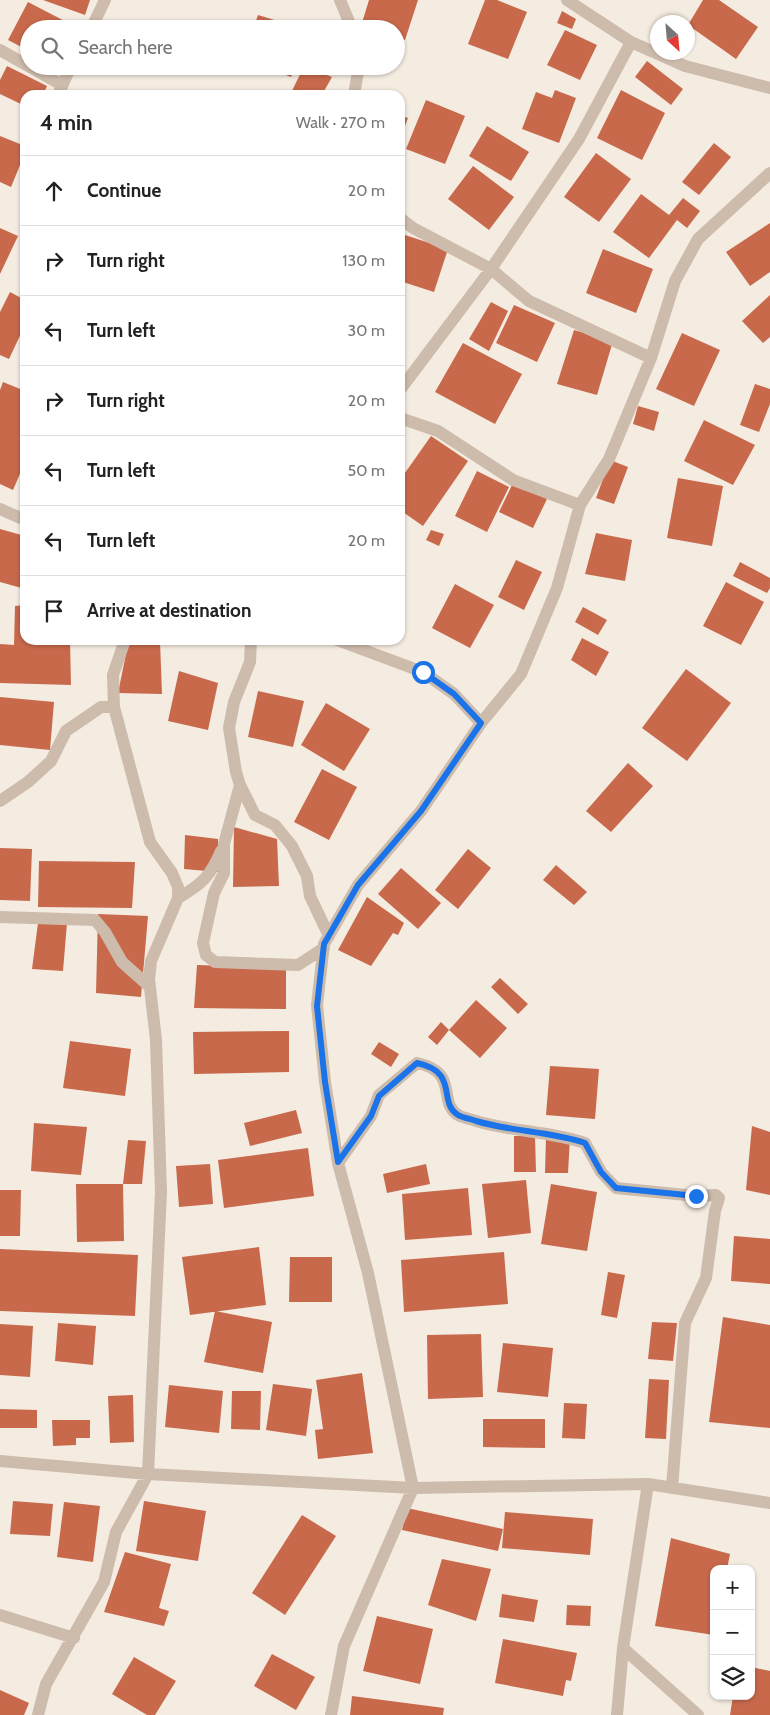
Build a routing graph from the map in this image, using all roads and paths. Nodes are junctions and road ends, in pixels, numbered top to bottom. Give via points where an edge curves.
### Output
1 (105, 0) edge
2 (340, 0) edge
3 (567, 0) edge
4 (95, 20) edge
5 (348, 20) edge
6 (631, 42) junction
7 (0, 50) edge
8 (20, 63) edge
9 (38, 75) edge
10 (67, 75) edge
11 (357, 75) edge
12 (770, 88) edge
13 (60, 90) edge
14 (355, 90) edge
15 (770, 173) edge
16 (405, 222) edge
17 (491, 269) junction
18 (651, 358) junction
19 (405, 383) edge
20 (405, 420) edge
21 (580, 505) junction
22 (0, 509) edge
23 (20, 518) edge
24 (123, 645) edge
25 (251, 645) edge
26 (350, 645) edge
27 (114, 707) junction
28 (481, 723) junction
29 (240, 785) junction
30 (0, 801) edge
31 (224, 844) junction
32 (178, 898) junction
33 (0, 917) edge
34 (326, 942) junction
35 (150, 987) junction
36 (338, 1162) junction
37 (0, 1461) edge
38 (148, 1474) junction
39 (648, 1484) junction
40 (413, 1488) junction
41 (672, 1488) junction
42 (770, 1503) edge
43 (0, 1615) edge
44 (74, 1638) junction
45 (623, 1648) junction
46 (38, 1715) edge
47 (331, 1715) edge
48 (617, 1715) edge
49 (698, 1715) edge

1 - 4 street
2 - 5 street
3 - 6 street
6 - 12 street via 685,66
6 - 17 street via 579,139
7 - 8 street
9 - 13 street
10 - 13 street
11 - 14 street
15 - 18 street via 698,239 674,281
16 - 17 street
17 - 18 street via 529,301
17 - 19 street
18 - 21 street via 609,459
20 - 21 street via 438,431 513,480
21 - 28 street via 557,588 522,674
22 - 23 street
24 - 27 street via 113,675
25 - 29 street via 250,662 234,702 230,728
26 - 28 street via 423,672 454,694
27 - 30 street via 101,707 66,731 51,761
27 - 32 street via 150,842 172,873 178,887
28 - 34 street via 421,811 358,885
29 - 31 street
29 - 34 street via 255,815 274,825 292,846 308,876 310,896
31 - 32 street via 213,871 200,886
31 - 34 street via 224,874 214,893 203,943 206,955 215,962 298,965
32 - 35 street via 151,961
33 - 35 street via 95,920 106,932 122,962
34 - 36 street via 317,1006
35 - 38 street via 156,1040 161,1192
36 - 40 street via 368,1273
36 - 41 street via 371,1116 379,1096 417,1063 430,1066 446,1083 448,1103 458,1115 503,1129 585,1143 601,1172 616,1188 716,1195 719,1198 706,1278 685,1323
37 - 38 street
38 - 40 street
38 - 44 street via 116,1532 104,1582
39 - 40 street
39 - 41 street
39 - 45 street
40 - 47 street via 344,1646
41 - 42 street
43 - 44 street
44 - 46 street via 46,1684
45 - 48 street
45 - 49 street

